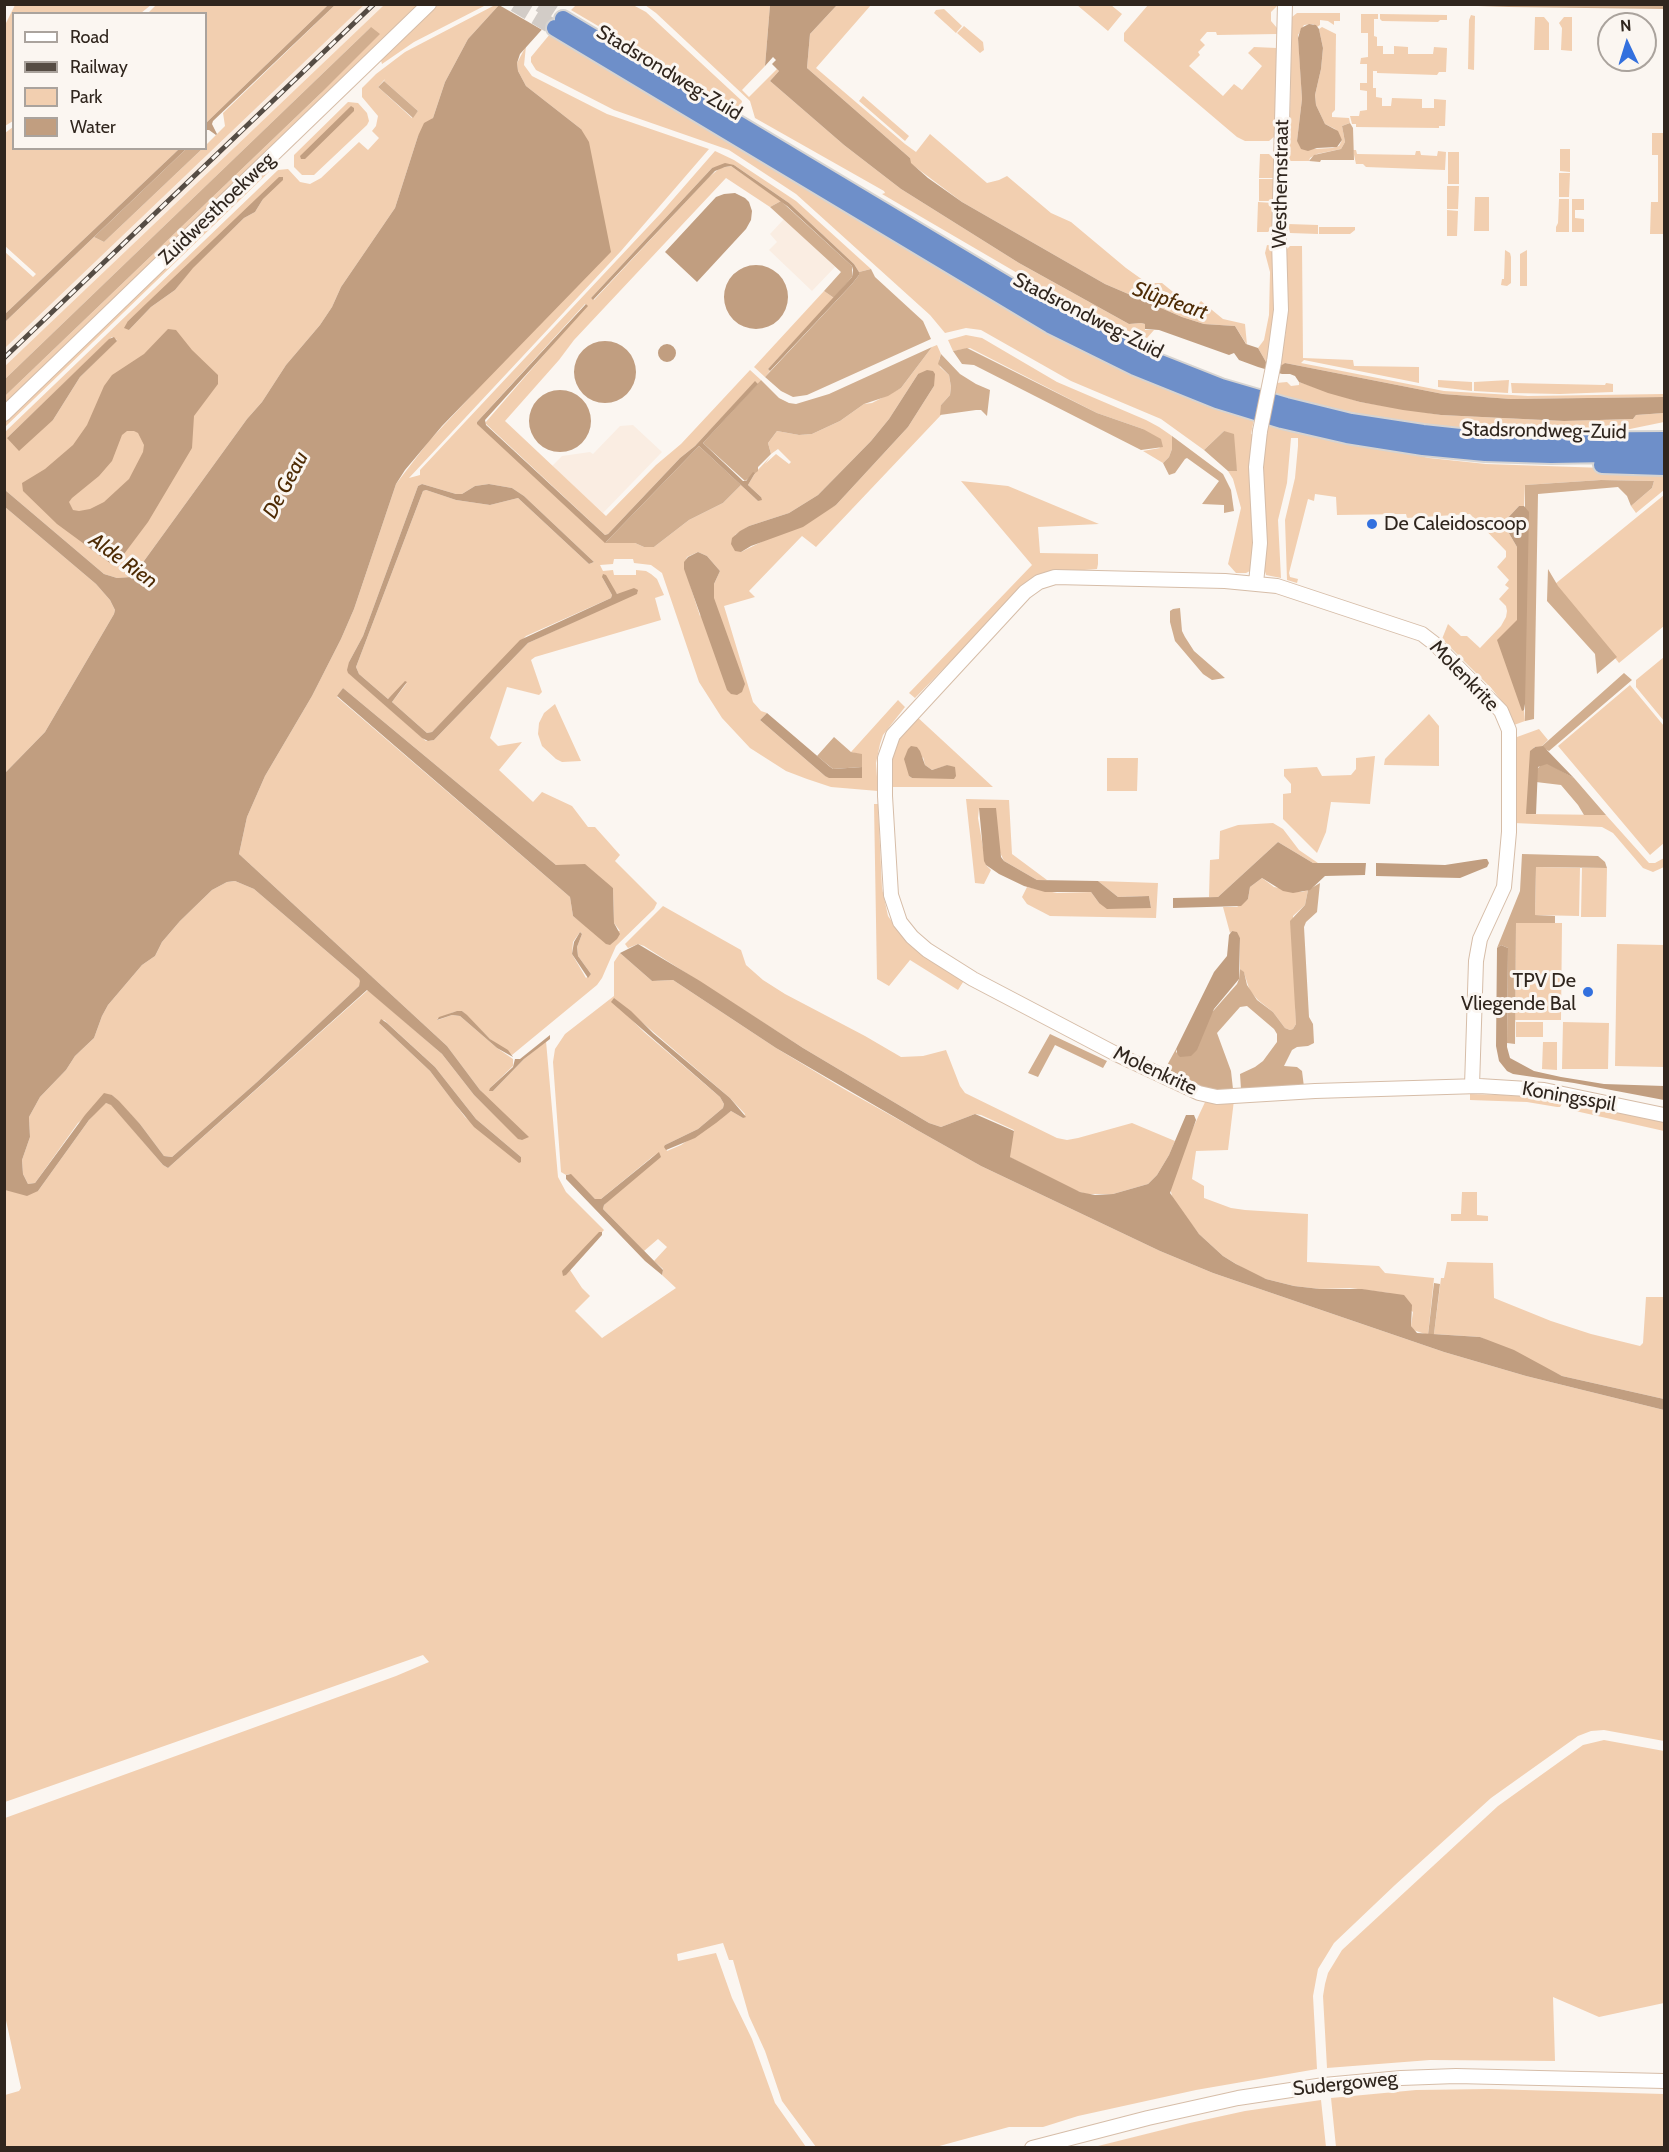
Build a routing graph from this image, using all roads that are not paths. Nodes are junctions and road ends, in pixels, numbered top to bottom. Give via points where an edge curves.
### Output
1 (429, 4) edge
2 (1285, 4) edge
3 (559, 24) tunnel mouth
4 (4, 414) edge
5 (1665, 429) edge
6 (1665, 440) edge
7 (1557, 448) junction
8 (1665, 453) edge
9 (1665, 467) edge
10 (1256, 583) junction
11 (1472, 1086) junction
12 (1665, 1115) edge
13 (1665, 2081) edge
14 (1032, 2148) edge

1 - 4 street, Zuidwesthoekweg
2 - 10 street, Westhemstraat, bridge via 1281,310 1256,467 1260,543
3 - 7 highway, Stadsrondweg-Zuid via 1050,325 1135,367 1217,400 1347,435 1485,453
5 - 7 highway
6 - 7 highway, Stadsrondweg-Zuid
7 - 8 highway, Stadsrondweg-Zuid
7 - 9 highway via 1601,465
10 - 11 street, Molenkrite via 1285,588 1422,634 1501,711 1509,730 1509,832 1504,886 1480,939 1476,961
10 - 11 street, Molenkrite via 1055,577 1025,592 893,735 885,758 885,796 891,895 900,922 927,950 974,979 1199,1093 1217,1097
11 - 12 street, Koningsspil via 1544,1090
13 - 14 street, Sudergoweg via 1456,2076 1324,2085 1238,2098

